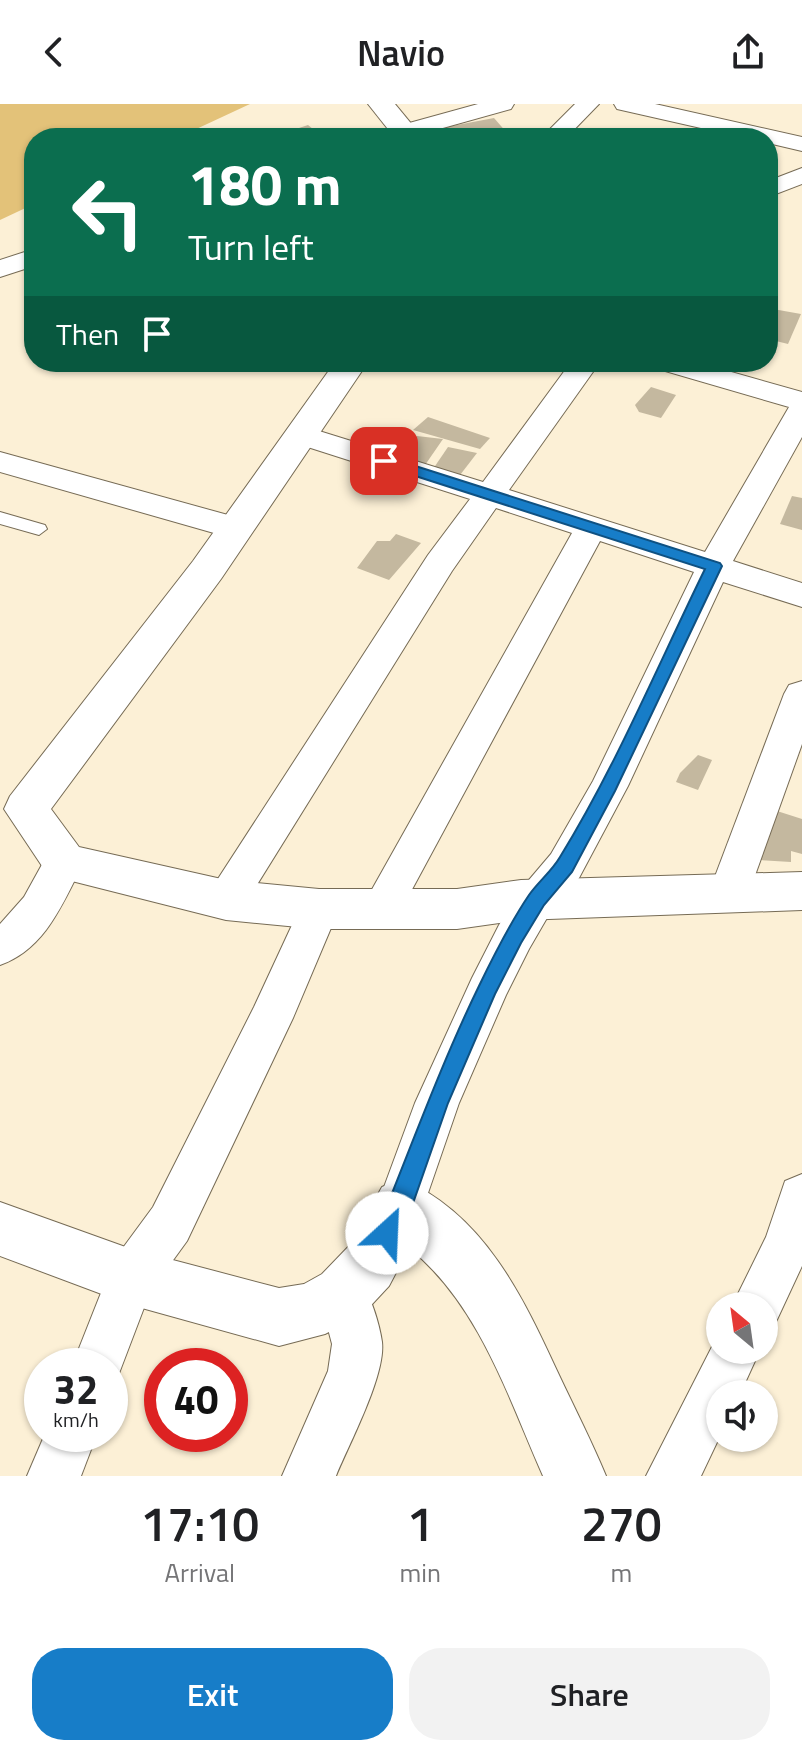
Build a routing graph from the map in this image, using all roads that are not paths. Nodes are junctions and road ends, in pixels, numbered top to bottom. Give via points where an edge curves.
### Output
1 (381, 104) edge
2 (503, 104) edge
3 (588, 104) edge
4 (625, 104) edge
5 (394, 128) edge
6 (424, 128) edge
7 (563, 128) edge
8 (731, 128) edge
9 (778, 139) edge
10 (802, 144) edge
11 (802, 175) edge
12 (778, 186) edge
13 (24, 261) edge
14 (0, 269) edge
15 (345, 372) edge
16 (579, 372) edge
17 (700, 372) edge
18 (802, 401) edge
19 (802, 410) edge
20 (303, 435) junction
21 (0, 462) edge
22 (491, 495) junction
23 (0, 518) edge
24 (592, 526) junction
25 (235, 528) junction
26 (39, 529) dead end
27 (714, 566) junction
28 (802, 595) edge
29 (802, 694) edge
30 (13, 807) edge
31 (64, 862) junction
32 (802, 891) edge
33 (728, 895) junction
34 (537, 899) junction
35 (226, 900) junction
36 (319, 909) junction
37 (381, 909) junction
38 (0, 947) edge
39 (802, 1197) edge
40 (401, 1206) junction
41 (0, 1229) edge
42 (794, 1248) edge
43 (131, 1277) junction
44 (766, 1292) edge
45 (344, 1295) junction
46 (104, 1348) edge
47 (728, 1364) edge
48 (64, 1452) edge
49 (54, 1476) edge
50 (309, 1476) edge
51 (575, 1476) edge
52 (673, 1476) edge

1 - 5 main road
2 - 6 street
3 - 7 street
4 - 8 street
9 - 10 street
11 - 12 street
13 - 14 street
15 - 20 main road
16 - 22 street
17 - 18 street
19 - 27 street
20 - 22 street
20 - 25 main road
21 - 25 street
22 - 24 street
22 - 35 street via 440,563
23 - 26 lane
24 - 27 street
24 - 37 street
25 - 30 main road via 207,570
27 - 28 street
27 - 34 street via 609,786 565,866
29 - 33 street
30 - 31 main road
31 - 35 main road
31 - 38 street via 32,918
32 - 33 main road
33 - 34 main road
34 - 37 main road via 457,909
34 - 40 street via 474,1019
35 - 36 main road
36 - 37 main road
36 - 43 street via 170,1224
39 - 42 street
40 - 45 main road via 374,1260
40 - 51 main road via 450,1245 500,1313
41 - 43 main road
42 - 44 street
43 - 45 main road via 279,1317 326,1307
43 - 46 street
45 - 50 street via 355,1326 353,1373
47 - 52 street
48 - 49 street

